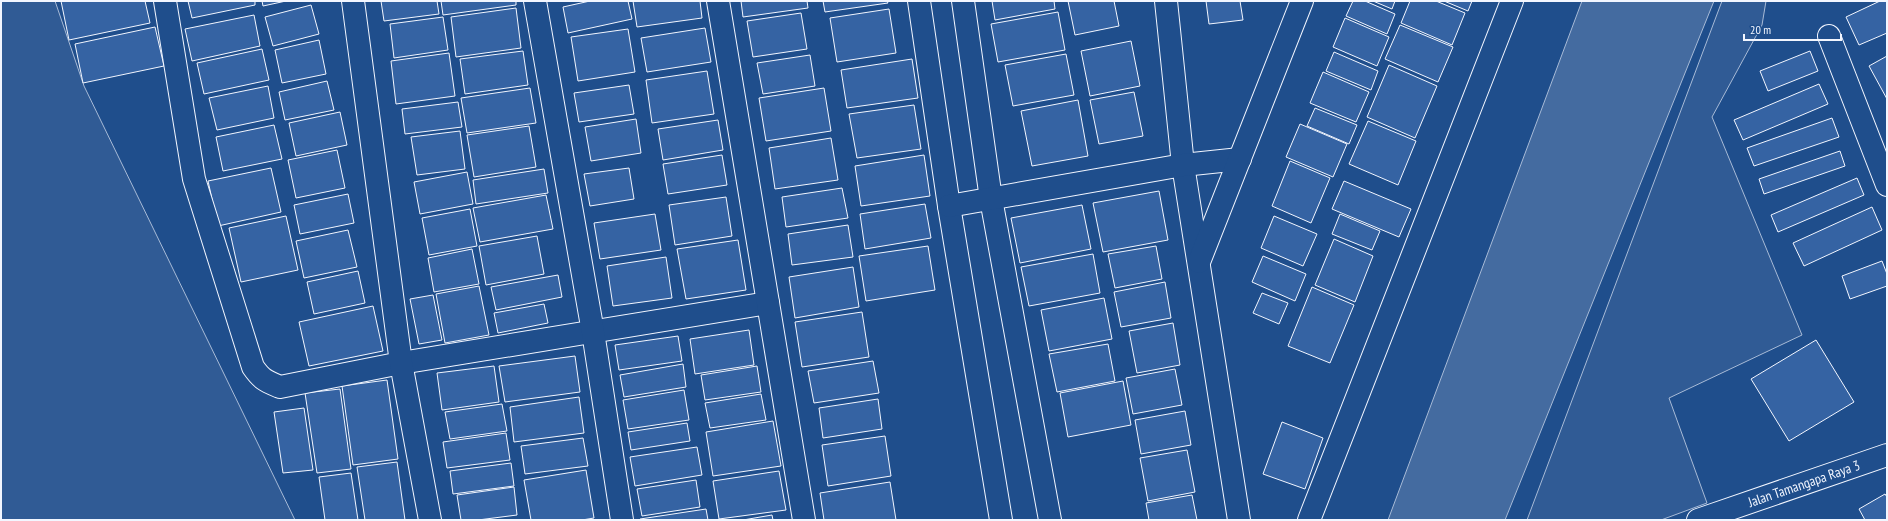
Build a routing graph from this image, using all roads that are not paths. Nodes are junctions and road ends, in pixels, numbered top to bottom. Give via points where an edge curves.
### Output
1 (165, 1) edge
2 (353, 1) edge
3 (535, 1) edge
4 (718, 1) edge
5 (919, 1) edge
6 (963, 1) edge
7 (1166, 1) edge
8 (1302, 1) edge
9 (1512, 1) edge
10 (1829, 36) dead end
11 (1240, 159) junction
12 (1183, 165) junction
13 (1885, 175) edge
14 (991, 199) junction
15 (950, 206) junction
16 (1199, 263) junction
17 (768, 303) junction
18 (593, 332) junction
19 (401, 363) junction
20 (1887, 455) edge
21 (430, 520) edge
22 (622, 520) edge
23 (804, 520) edge
24 (1001, 520) edge
25 (1050, 520) edge
26 (1239, 520) edge
27 (1309, 520) edge
28 (1698, 520) edge

1 - 19 street via 194,179 253,367 261,379 280,387
2 - 19 street
3 - 18 street
4 - 17 street
5 - 15 street
6 - 14 street
7 - 12 street
8 - 11 street
9 - 27 street
10 - 13 street
11 - 12 street
11 - 16 street
12 - 14 street
12 - 16 street
14 - 15 street
14 - 25 street
15 - 24 street
16 - 26 street
17 - 18 street
17 - 23 street
18 - 19 street
18 - 22 street
19 - 21 street
20 - 28 street, Jalan Tamangapa Raya 3

